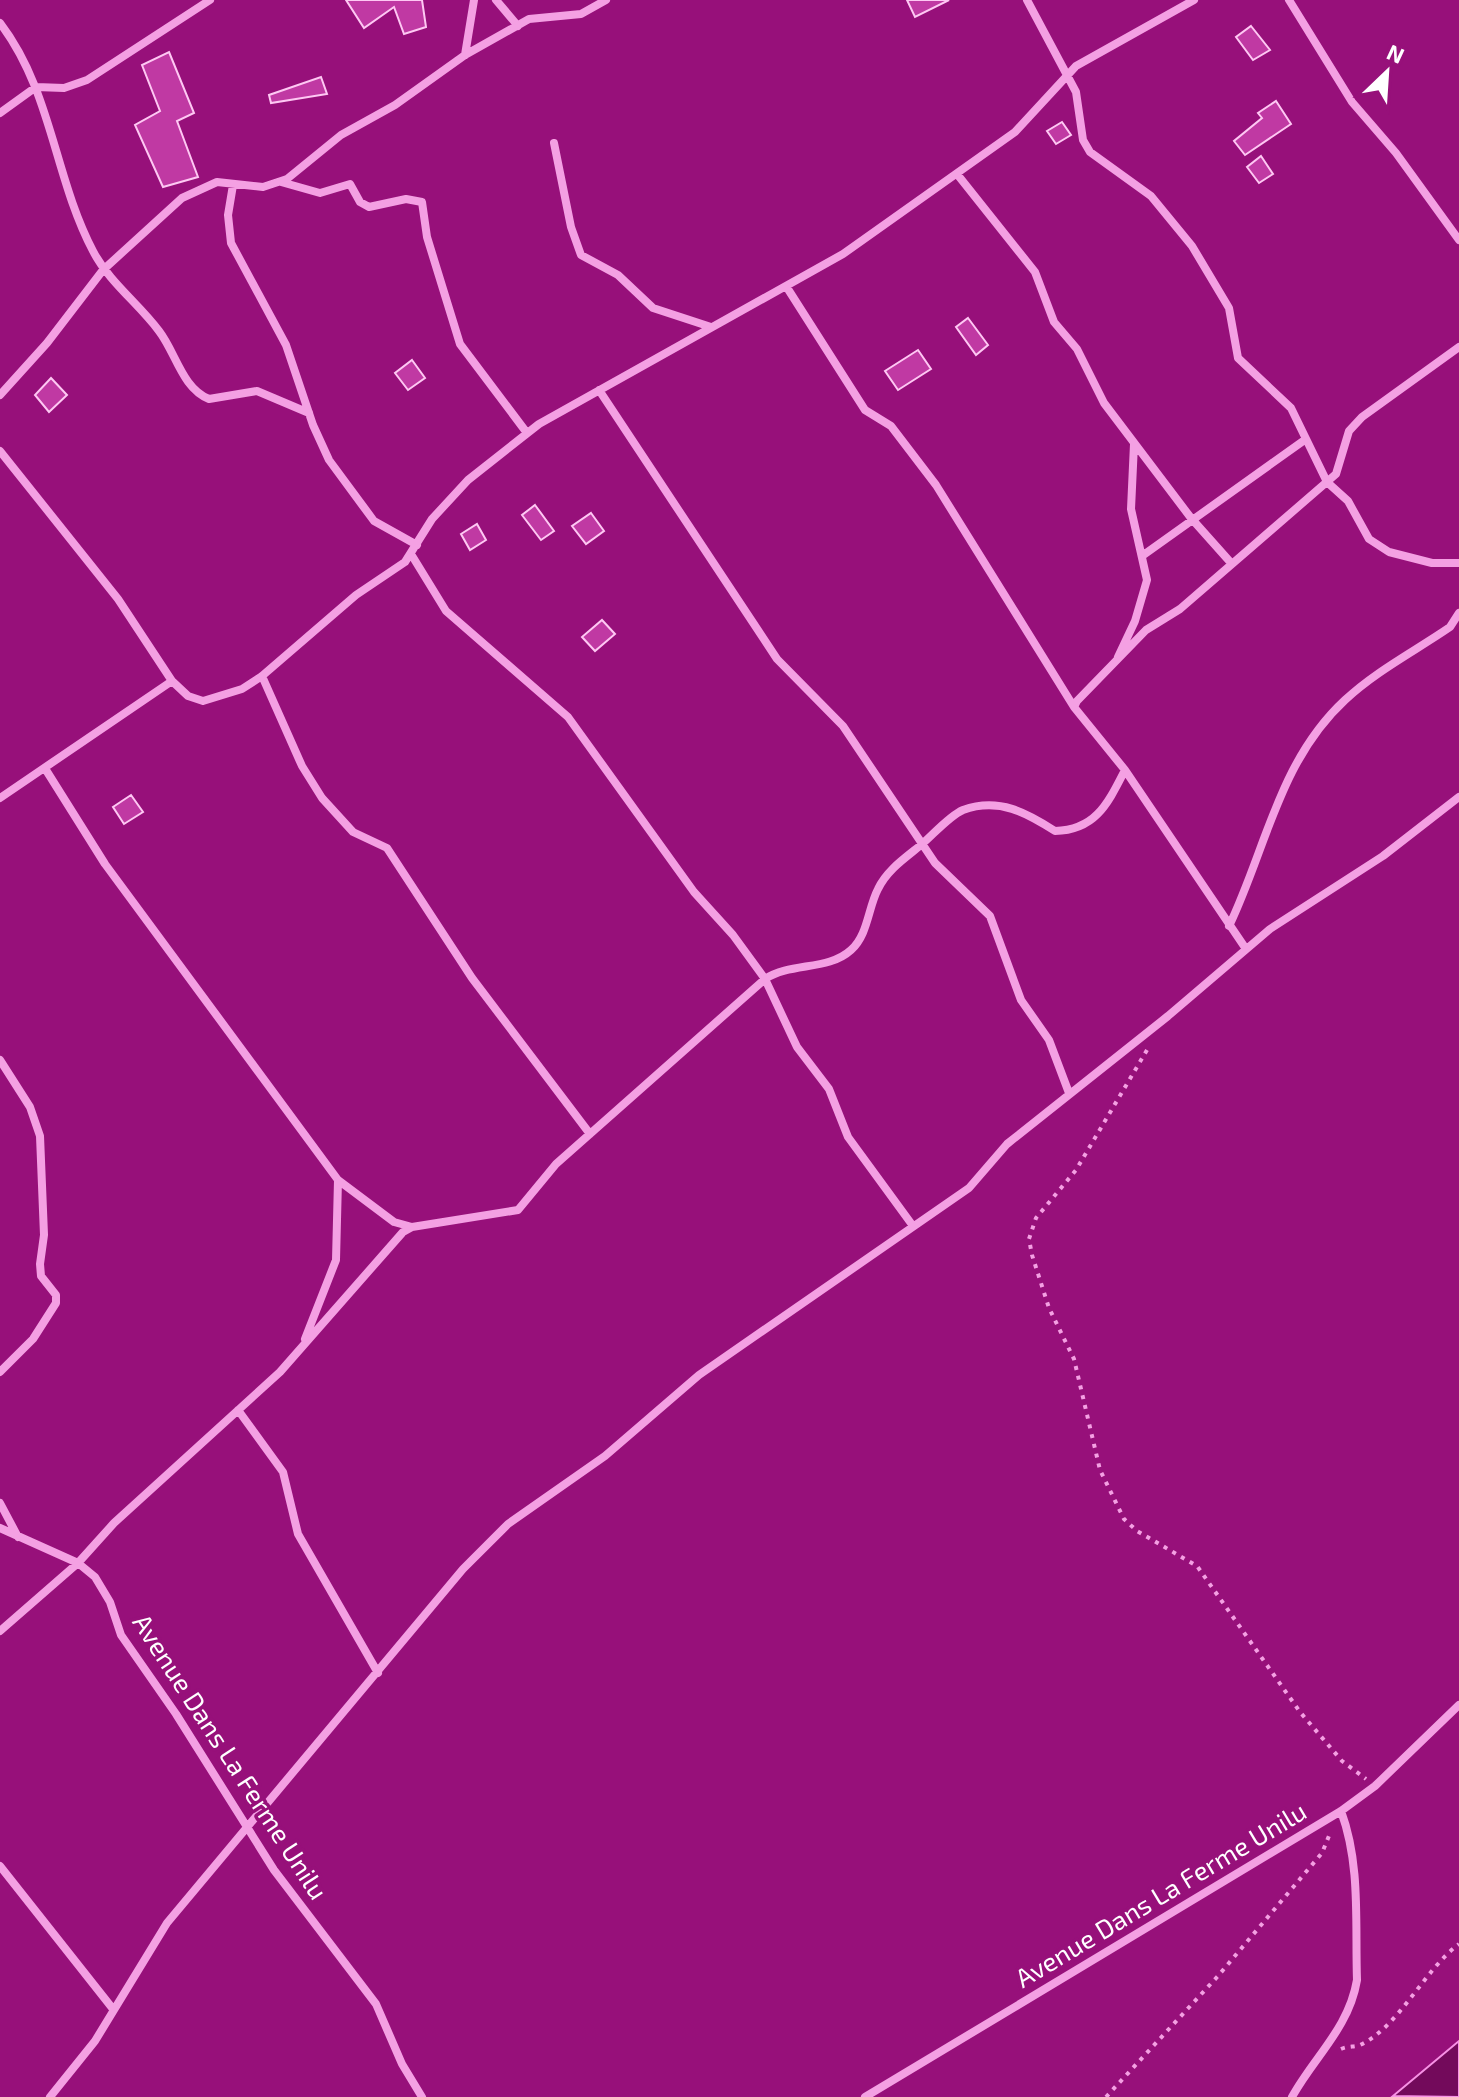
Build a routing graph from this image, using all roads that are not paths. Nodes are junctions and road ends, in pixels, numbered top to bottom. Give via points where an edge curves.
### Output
1 (210, 0) edge
2 (474, 0) edge
3 (496, 0) edge
4 (606, 0) edge
5 (1027, 0) edge
6 (1194, 0) edge
7 (1289, 0) edge
8 (0, 23) edge
9 (518, 26) junction
10 (465, 55) junction
11 (1065, 74) junction
12 (36, 87) junction
13 (0, 113) edge
14 (554, 143) dead end
15 (957, 174) junction
16 (281, 182) junction
17 (233, 185) junction
18 (1459, 240) edge
19 (103, 270) junction
20 (786, 286) junction
21 (711, 327) junction
22 (1459, 347) edge
23 (599, 390) junction
24 (0, 395) edge
25 (309, 413) junction
26 (527, 433) junction
27 (1306, 439) junction
28 (1134, 444) junction
29 (0, 451) edge
30 (1327, 482) junction
31 (1191, 518) junction
32 (417, 545) junction
33 (411, 554) junction
34 (1142, 556) junction
35 (1459, 563) edge
36 (1232, 564) junction
37 (1459, 613) edge
38 (1115, 665) junction
39 (262, 676) junction
40 (172, 681) junction
41 (1074, 707) junction
42 (46, 770) junction
43 (1125, 770) junction
44 (1459, 797) edge
45 (0, 798) edge
46 (923, 843) junction
47 (1229, 926) junction
48 (1246, 949) junction
49 (765, 979) junction
50 (0, 1060) edge
51 (1069, 1093) junction
52 (590, 1134) junction
53 (338, 1180) junction
54 (913, 1226) junction
55 (412, 1227) junction
56 (302, 1347) junction
57 (0, 1372) edge
58 (238, 1410) junction
59 (0, 1503) edge
60 (0, 1528) edge
61 (18, 1537) junction
62 (78, 1563) junction
63 (0, 1631) edge
64 (378, 1673) junction
65 (1459, 1705) edge
66 (1341, 1811) junction
67 (249, 1828) junction
68 (0, 1866) edge
69 (113, 2009) junction
70 (50, 2097) edge
71 (422, 2097) edge
72 (865, 2097) edge
73 (1292, 2097) edge

1 - 12 street via 87,80 64,88
2 - 10 street
3 - 9 street
4 - 9 street via 581,14 547,16
5 - 11 street
6 - 11 street
7 - 18 street via 1352,102
8 - 12 street
9 - 10 street
10 - 16 street via 395,105 341,135
11 - 15 street via 1015,132
11 - 27 street via 1076,92 1083,140 1090,152 1167,212 1229,308 1238,358 1291,408
12 - 13 street
12 - 19 street
14 - 21 street via 581,255 618,275 653,308
15 - 20 street via 843,254
15 - 28 street via 1035,272 1054,322 1077,349 1104,403
16 - 17 street
16 - 26 street via 320,193 350,184 369,207 406,199 422,202 430,250 460,344
17 - 19 street via 217,182 182,198
17 - 25 street via 231,243 286,345
19 - 24 street
19 - 25 street via 160,332 199,395 209,399 257,391
20 - 21 street
20 - 41 street via 865,410 899,434 936,485
21 - 23 street
22 - 30 street via 1362,417 1349,431 1336,474
23 - 26 street
23 - 46 street via 777,659 843,726
25 - 32 street via 329,460 362,508 374,521
26 - 32 street via 468,480 432,519
27 - 30 street
27 - 31 street
28 - 31 street
28 - 34 street via 1131,509
29 - 40 street via 118,599
30 - 35 street via 1348,501 1377,547 1432,563
30 - 36 street
31 - 34 street
31 - 36 street
32 - 33 street
33 - 39 street
33 - 49 street via 446,611 568,717 661,849
34 - 38 street via 1145,591
36 - 38 street via 1180,609 1146,630
37 - 47 street via 1450,627 1343,701 1299,754
38 - 41 street
39 - 40 street via 242,689 203,701
39 - 52 street via 322,798 353,832 387,848 472,978
40 - 42 street
41 - 43 street
42 - 45 street
42 - 53 street via 105,864
43 - 46 street via 1101,814 1084,826 1055,831 1011,806 982,808 962,811
43 - 47 street
44 - 48 street
46 - 49 street via 880,885 865,928 850,951
46 - 51 street via 945,876 990,916 1025,1010 1049,1040
47 - 48 street
48 - 51 street
49 - 52 street
49 - 54 street via 797,1047 829,1089 848,1137
50 - 57 street via 30,1107 40,1136 41,1276 56,1295 33,1339
51 - 54 street via 1007,1144 969,1188
52 - 55 street via 556,1164 518,1210
53 - 55 street via 394,1222
53 - 56 street via 336,1260
54 - 64 street via 699,1375 605,1456 508,1524 463,1569
55 - 56 street
56 - 58 street
58 - 62 street via 114,1523
58 - 64 street via 283,1472 298,1534
59 - 61 street
60 - 61 street
61 - 62 street
62 - 63 street
62 - 67 street, Avenue Dans La Ferme Unilu via 95,1577 121,1635
64 - 67 street
65 - 66 street, Avenue Dans La Ferme Unilu via 1375,1786
66 - 72 street, Avenue Dans La Ferme Unilu
66 - 73 street via 1354,1862 1354,1999 1340,2029
67 - 69 street via 167,1923
67 - 71 street, Avenue Dans La Ferme Unilu via 274,1870 376,2004
68 - 69 street
69 - 70 street

